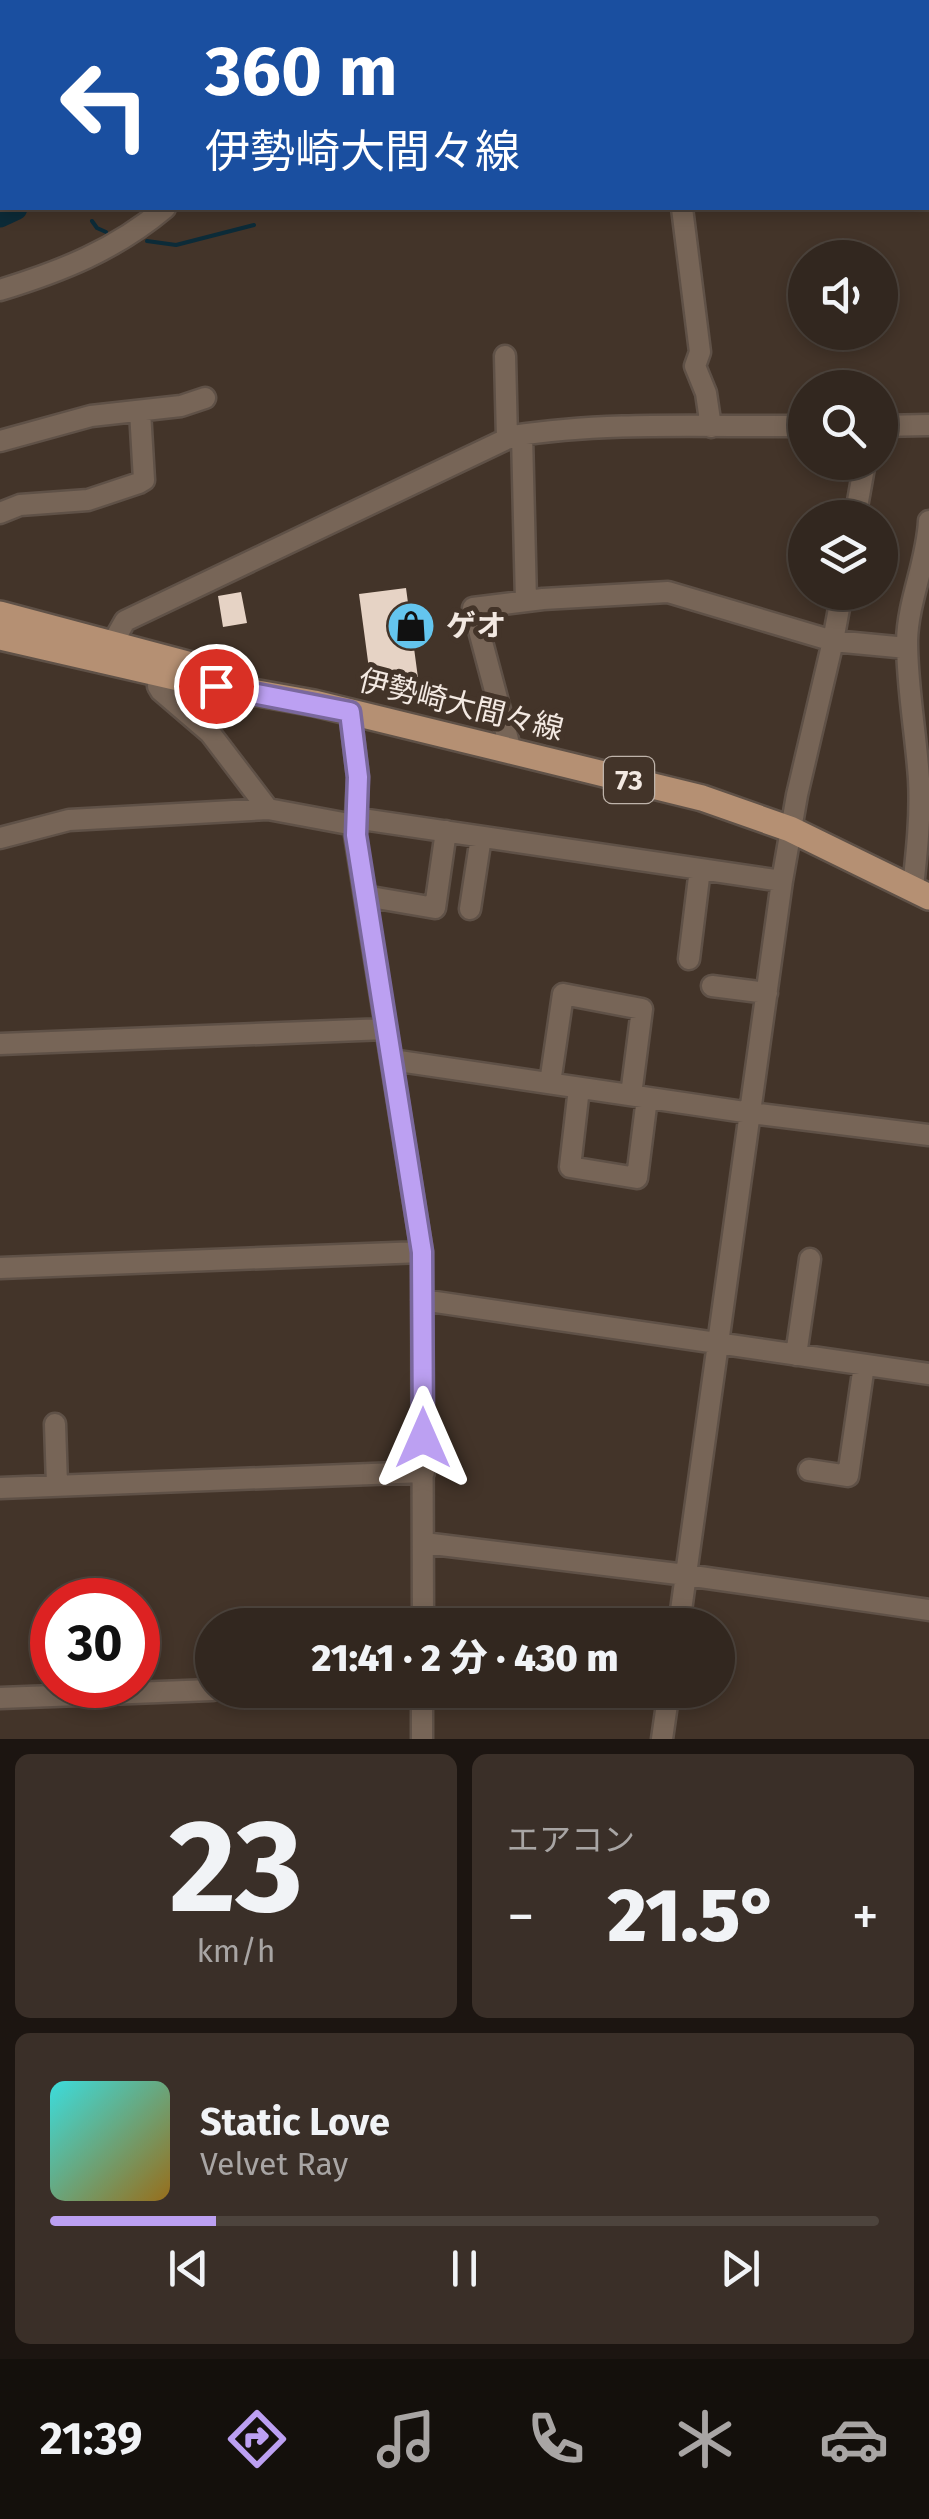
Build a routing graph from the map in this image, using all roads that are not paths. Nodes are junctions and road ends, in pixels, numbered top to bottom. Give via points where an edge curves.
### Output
1 (163, 210) edge
2 (682, 210) edge
3 (0, 290) edge
4 (505, 356) dead end
5 (205, 398) dead end
6 (140, 411) junction
7 (788, 426) edge
8 (898, 426) edge
9 (929, 426) edge
10 (711, 427) junction
11 (515, 437) junction
12 (0, 442) edge
13 (0, 512) edge
14 (929, 520) edge
15 (928, 543) edge
16 (526, 601) junction
17 (839, 610) edge
18 (0, 614) edge
19 (0, 636) edge
20 (833, 641) junction
21 (112, 642) junction
22 (907, 648) junction
23 (161, 674) junction
24 (920, 675) edge
25 (314, 702) junction
26 (350, 712) junction
27 (511, 751) junction
28 (268, 809) junction
29 (355, 821) junction
30 (790, 829) junction
31 (446, 832) junction
32 (481, 837) junction
33 (0, 838) edge
34 (700, 869) junction
35 (782, 881) junction
36 (921, 892) edge
37 (365, 896) junction
38 (470, 909) dead end
39 (688, 959) dead end
40 (712, 986) dead end
41 (767, 993) junction
42 (386, 1029) junction
43 (0, 1044) edge
44 (392, 1060) junction
45 (550, 1084) junction
46 (580, 1088) junction
47 (639, 1097) junction
48 (750, 1113) junction
49 (929, 1135) edge
50 (422, 1252) junction
51 (810, 1259) dead end
52 (0, 1268) edge
53 (422, 1300) junction
54 (719, 1344) junction
55 (796, 1355) junction
56 (864, 1364) junction
57 (929, 1374) edge
58 (56, 1424) dead end
59 (809, 1470) dead end
60 (424, 1472) junction
61 (57, 1485) junction
62 (0, 1488) edge
63 (424, 1543) junction
64 (686, 1575) junction
65 (423, 1608) edge
66 (681, 1608) edge
67 (929, 1610) edge
68 (195, 1691) edge
69 (0, 1698) edge
70 (422, 1708) edge
71 (666, 1708) edge
72 (422, 1739) edge
73 (662, 1739) edge

1 - 3 street via 85,261
2 - 10 street via 696,366
4 - 11 street
5 - 6 street
6 - 12 street via 91,416
6 - 13 street via 144,480 88,500
7 - 10 street
8 - 9 street
10 - 11 street
11 - 16 street
11 - 21 street via 125,621
14 - 15 street
15 - 22 street
16 - 20 street via 668,592
16 - 27 street via 473,608
17 - 20 street
18 - 21 main road, 伊勢崎大間々線 / 73
19 - 23 main road, 伊勢崎大間々線 / 73
20 - 22 street
20 - 30 street
21 - 25 main road, 伊勢崎大間々線 / 73
22 - 24 street
23 - 25 main road, 伊勢崎大間々線 / 73
23 - 28 street via 160,692 210,733
24 - 36 street
25 - 26 main road, 伊勢崎大間々線 / 73
26 - 27 main road, 伊勢崎大間々線 / 73
26 - 29 street via 358,777
27 - 30 main road, 伊勢崎大間々線 / 73 via 702,798
28 - 29 street
28 - 33 street via 68,820
29 - 31 street
29 - 37 street
30 - 35 street
30 - 36 main road, 伊勢崎大間々線 / 73
31 - 32 street
31 - 37 street via 436,908
32 - 34 street
32 - 38 street
34 - 35 street
34 - 39 street
35 - 41 street
37 - 42 street
40 - 41 street
41 - 48 street
42 - 43 street
42 - 44 street
44 - 45 street
44 - 50 street
45 - 46 street
45 - 47 street via 563,994 642,1009
46 - 47 street
46 - 47 street via 570,1167 637,1178
47 - 48 street
48 - 49 street
48 - 54 street
50 - 52 street
50 - 53 street
51 - 55 street
53 - 54 street
53 - 60 street
54 - 55 street
54 - 64 street
55 - 56 street
56 - 57 street
56 - 59 street via 848,1476
58 - 61 street
60 - 61 street
60 - 63 street
61 - 62 street
63 - 64 street
63 - 65 street
64 - 66 street
64 - 67 street
68 - 69 street
70 - 72 street
71 - 73 street

